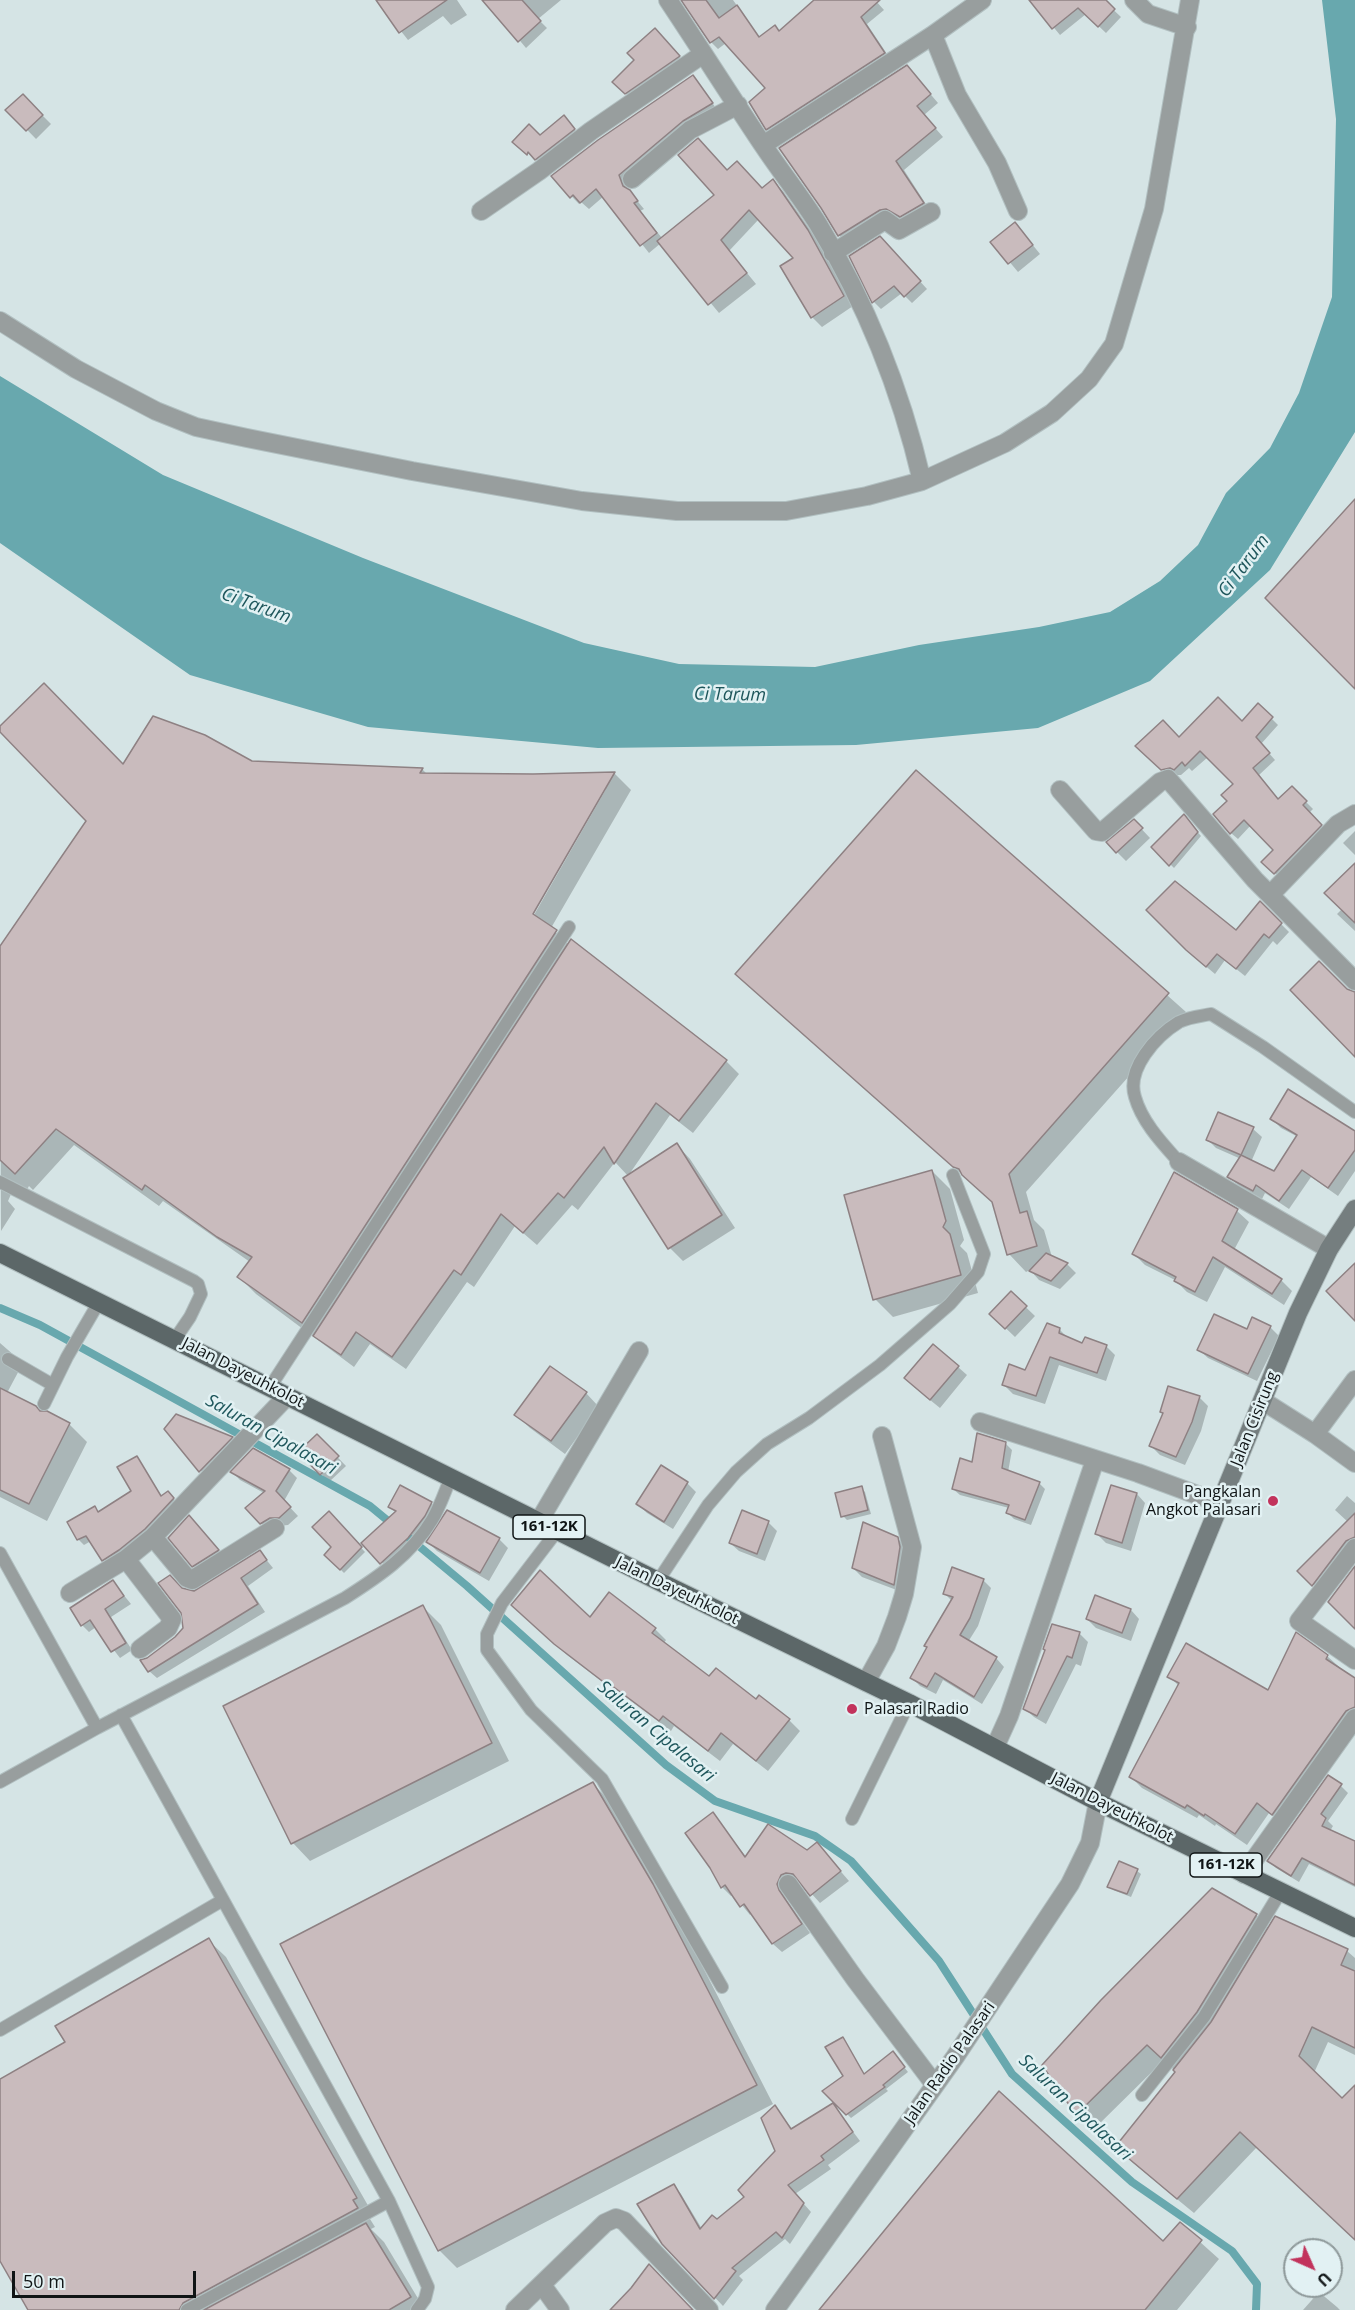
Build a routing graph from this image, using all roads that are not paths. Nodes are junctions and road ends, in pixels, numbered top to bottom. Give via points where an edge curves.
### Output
1 (668, 0) edge
2 (982, 0) edge
3 (1134, 0) edge
4 (1190, 0) edge
5 (1186, 27) junction
6 (933, 35) junction
7 (703, 54) junction
8 (738, 105) junction
9 (763, 145) junction
10 (632, 178) dead end
11 (480, 211) dead end
12 (1018, 211) dead end
13 (931, 212) dead end
14 (833, 253) junction
15 (0, 321) edge
16 (922, 481) junction
17 (1060, 790) dead end
18 (1355, 814) edge
19 (1270, 895) junction
20 (569, 927) dead end
21 (1355, 981) edge
22 (1355, 1112) edge
23 (1179, 1162) joint
24 (953, 1176) dead end
25 (0, 1182) edge
26 (1355, 1209) edge
27 (1329, 1249) junction
28 (0, 1253) edge
29 (99, 1302) junction
30 (175, 1339) junction
31 (639, 1351) dead end
32 (8, 1359) dead end
33 (1355, 1380) edge
34 (53, 1385) junction
35 (270, 1387) junction
36 (287, 1395) junction
37 (1263, 1401) junction
38 (44, 1404) dead end
39 (980, 1422) dead end
40 (1315, 1434) junction
41 (882, 1436) dead end
42 (1095, 1460) junction
43 (1355, 1463) edge
44 (451, 1477) junction
45 (1219, 1503) junction
46 (539, 1521) junction
47 (275, 1528) dead end
48 (557, 1531) junction
49 (153, 1537) junction
50 (1355, 1548) edge
51 (0, 1553) edge
52 (126, 1558) junction
53 (658, 1581) junction
54 (70, 1593) dead end
55 (140, 1649) dead end
56 (1355, 1660) edge
57 (866, 1682) junction
58 (909, 1703) junction
59 (121, 1715) junction
60 (1355, 1718) edge
61 (97, 1728) junction
62 (995, 1747) junction
63 (0, 1782) edge
64 (1098, 1802) junction
65 (852, 1819) dead end
66 (1245, 1874) junction
67 (788, 1884) dead end
68 (1281, 1892) junction
69 (223, 1900) junction
70 (1355, 1928) edge
71 (722, 1987) dead end
72 (0, 2030) edge
73 (935, 2085) junction
74 (1143, 2095) dead end
75 (389, 2200) junction
76 (542, 2285) junction
77 (187, 2310) edge
78 (417, 2310) edge
79 (515, 2310) edge
80 (560, 2310) edge
81 (709, 2310) edge
82 (775, 2310) edge

1 - 7 street
2 - 6 street
3 - 5 street via 1148,14
4 - 5 street
5 - 16 street via 1154,209 1114,344 1089,380 1052,412 1005,443
6 - 9 street
6 - 12 street via 957,95 997,163
7 - 8 street
7 - 11 street
8 - 9 street
8 - 10 street via 690,130
9 - 14 street via 818,224
13 - 14 street via 899,230 885,220
14 - 16 street via 867,318 911,435
15 - 16 street via 76,369 156,411 196,427 560,498 677,511 786,511
17 - 19 street via 1096,831 1102,832 1168,779
18 - 19 street via 1338,824
19 - 21 street
20 - 35 lane
22 - 23 lane via 1211,1014 1196,1017 1180,1022 1157,1040 1133,1077 1134,1096 1142,1111
23 - 27 street
24 - 53 lane via 984,1254 978,1272 950,1304 880,1365 767,1444 736,1473 708,1505
25 - 30 lane via 195,1281 201,1294
26 - 27 main road, Jalan Cisirung
27 - 37 main road, Jalan Cisirung
28 - 29 main road, Jalan Dayeuhkolot / 161-12K
29 - 30 main road, Jalan Dayeuhkolot / 161-12K
29 - 34 lane
30 - 35 main road, Jalan Dayeuhkolot / 161-12K
31 - 46 street
32 - 34 lane
33 - 40 street
34 - 38 lane
35 - 36 main road, Jalan Dayeuhkolot / 161-12K
36 - 44 main road, Jalan Dayeuhkolot / 161-12K
36 - 49 street
37 - 40 street
37 - 45 main road, Jalan Cisirung
39 - 42 street
40 - 43 street
41 - 57 street via 912,1547 897,1617
42 - 45 street
42 - 62 street via 1009,1716
44 - 46 main road, Jalan Dayeuhkolot / 161-12K
44 - 59 lane via 432,1520 410,1549 374,1580
45 - 64 main road, Jalan Cisirung
46 - 48 main road, Jalan Dayeuhkolot / 161-12K
47 - 49 street via 192,1580
48 - 53 main road, Jalan Dayeuhkolot / 161-12K
48 - 71 lane via 502,1603 487,1634 487,1650 531,1710 602,1779
49 - 52 street
50 - 56 street via 1299,1621
51 - 61 lane
52 - 54 street
52 - 55 street via 172,1619 168,1628
53 - 57 main road, Jalan Dayeuhkolot / 161-12K
57 - 58 main road, Jalan Dayeuhkolot / 161-12K
58 - 62 main road, Jalan Dayeuhkolot / 161-12K
58 - 65 lane
59 - 61 lane
59 - 69 lane
60 - 66 street
61 - 63 lane
62 - 64 main road, Jalan Dayeuhkolot / 161-12K
64 - 66 main road, Jalan Dayeuhkolot / 161-12K
64 - 73 street, Jalan Radio Palasari via 1090,1843 1071,1884
66 - 68 main road, Jalan Dayeuhkolot / 161-12K
67 - 73 street
68 - 70 main road, Jalan Dayeuhkolot / 161-12K
68 - 74 lane via 1204,2017
69 - 72 lane
69 - 75 lane
73 - 82 street, Jalan Radio Palasari
75 - 77 lane
75 - 78 lane via 428,2287
76 - 79 street
76 - 80 street
76 - 81 street via 605,2223 616,2218 624,2221

